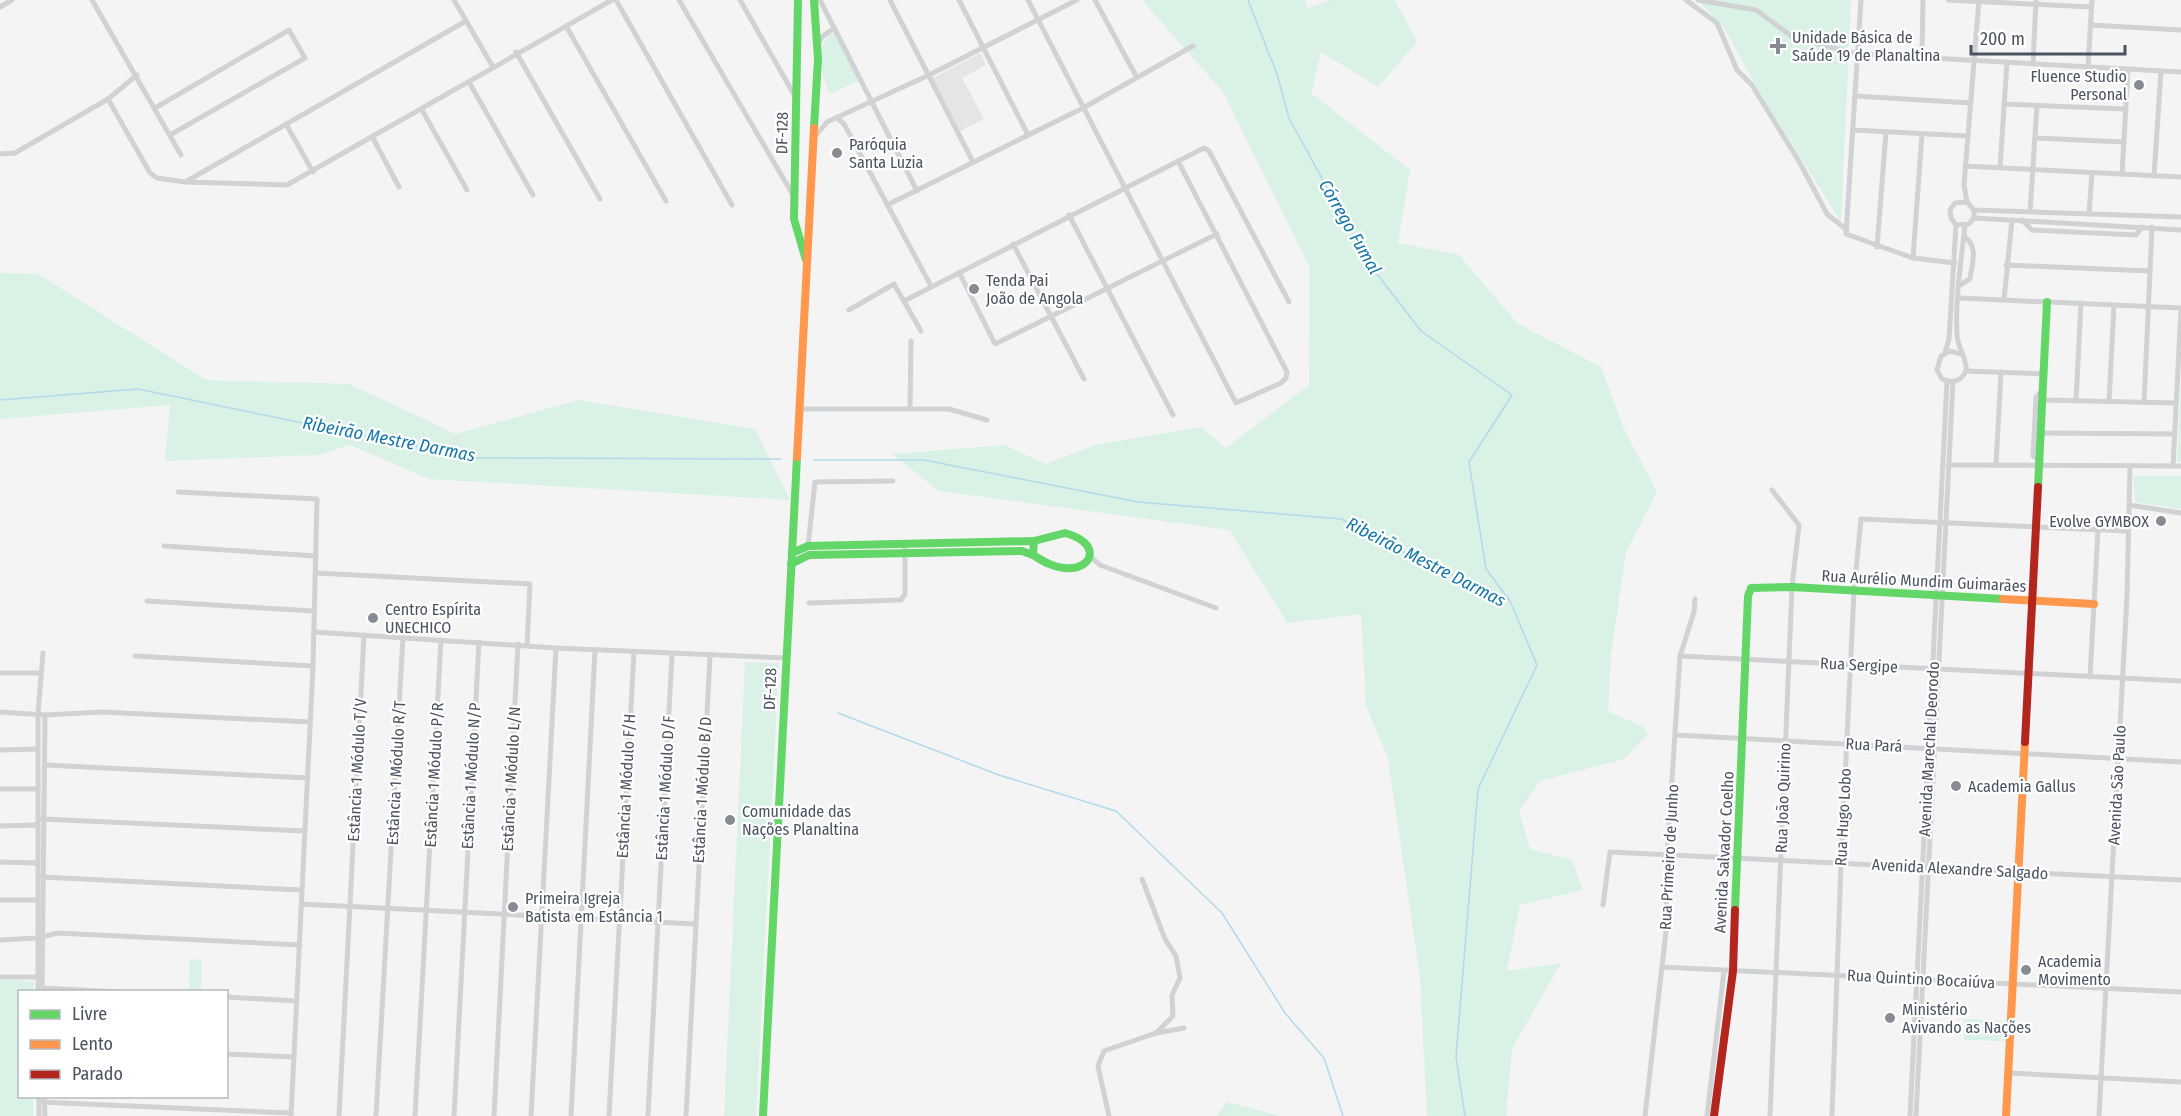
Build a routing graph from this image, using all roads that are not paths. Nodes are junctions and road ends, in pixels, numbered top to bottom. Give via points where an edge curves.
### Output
1 (12, 0) edge
2 (92, 0) edge
3 (454, 0) edge
4 (614, 0) edge
5 (679, 0) edge
6 (740, 0) edge
7 (796, 0) edge
8 (814, 0) edge
9 (820, 0) edge
10 (890, 0) edge
11 (959, 0) edge
12 (1028, 0) edge
13 (1077, 0) edge
14 (1095, 0) edge
15 (1686, 0) edge
16 (1698, 0) edge
17 (1861, 0) edge
18 (1923, 0) edge
19 (1948, 0) edge
20 (1979, 1) edge
21 (2036, 2) edge
22 (2092, 3) edge
23 (0, 7) edge
24 (1038, 20) junction
25 (466, 21) junction
26 (2090, 25) junction
27 (566, 26) junction
28 (834, 29) junction
29 (2181, 30) edge
30 (798, 39) junction
31 (817, 41) junction
32 (1193, 46) dead end
33 (983, 48) junction
34 (516, 52) junction
35 (1858, 54) junction
36 (1922, 58) junction
37 (1975, 61) junction
38 (2007, 62) junction
39 (2033, 64) junction
40 (493, 66) junction
41 (2088, 67) junction
42 (2128, 69) junction
43 (2161, 71) junction
44 (2181, 72) edge
45 (137, 75) junction
46 (929, 75) junction
47 (1136, 76) junction
48 (469, 82) junction
49 (1855, 96) junction
50 (796, 98) junction
51 (108, 99) junction
52 (872, 102) junction
53 (1971, 102) junction
54 (2004, 104) junction
55 (2037, 105) junction
56 (155, 108) junction
57 (1083, 108) junction
58 (2126, 109) junction
59 (422, 110) junction
60 (815, 110) junction
61 (837, 118) junction
62 (827, 122) junction
63 (286, 124) junction
64 (1852, 130) junction
65 (1886, 132) junction
66 (1922, 134) junction
67 (170, 135) junction
68 (1028, 135) junction
69 (1968, 136) junction
70 (373, 138) junction
71 (814, 138) junction
72 (2035, 138) junction
73 (2124, 142) junction
74 (0, 154) edge
75 (181, 155) dead end
76 (1178, 161) junction
77 (973, 162) junction
78 (1965, 166) junction
79 (2000, 168) junction
80 (2033, 170) junction
81 (313, 172) junction
82 (2092, 173) junction
83 (2122, 174) junction
84 (2154, 176) junction
85 (2181, 177) edge
86 (185, 182) junction
87 (1964, 185) junction
88 (399, 188) dead end
89 (1124, 188) junction
90 (467, 190) dead end
91 (917, 190) junction
92 (533, 195) dead end
93 (794, 197) junction
94 (600, 199) dead end
95 (811, 199) junction
96 (666, 201) dead end
97 (1967, 202) junction
98 (1955, 203) junction
99 (732, 205) dead end
100 (887, 205) junction
101 (1974, 210) junction
102 (2030, 212) junction
103 (2089, 214) junction
104 (1069, 215) junction
105 (2181, 217) edge
106 (1974, 218) junction
107 (2012, 220) junction
108 (1956, 225) junction
109 (1965, 226) junction
110 (2152, 227) junction
111 (2181, 230) edge
112 (1847, 232) junction
113 (1217, 234) junction
114 (1964, 236) junction
115 (1013, 244) junction
116 (1877, 247) junction
117 (1913, 258) junction
118 (1162, 262) junction
119 (1955, 263) junction
120 (807, 264) junction
121 (2006, 265) junction
122 (2150, 271) junction
123 (959, 272) junction
124 (1960, 285) junction
125 (931, 286) junction
126 (1107, 290) junction
127 (1959, 298) junction
128 (2004, 300) junction
129 (904, 301) junction
130 (1289, 302) dead end
131 (2047, 302) junction
132 (2081, 303) junction
133 (2114, 305) junction
134 (2149, 306) junction
135 (2181, 309) edge
136 (849, 310) dead end
137 (1052, 318) junction
138 (921, 331) dead end
139 (911, 341) dead end
140 (1945, 353) junction
141 (1960, 354) junction
142 (1966, 371) junction
143 (2001, 372) junction
144 (2044, 374) junction
145 (1084, 378) dead end
146 (1950, 381) junction
147 (2043, 390) junction
148 (2043, 400) junction
149 (2076, 401) junction
150 (2109, 402) junction
151 (2144, 403) junction
152 (2176, 403) junction
153 (910, 408) junction
154 (799, 409) junction
155 (1173, 415) dead end
156 (987, 420) dead end
157 (2041, 432) junction
158 (2175, 434) junction
159 (2037, 448) junction
160 (2040, 463) junction
161 (1948, 465) junction
162 (1996, 465) junction
163 (2130, 466) junction
164 (2173, 466) junction
165 (2181, 466) edge
166 (893, 481) dead end
167 (1772, 490) dead end
168 (178, 492) dead end
169 (2129, 505) junction
170 (2181, 513) edge
171 (1942, 521) junction
172 (2036, 526) junction
173 (2098, 529) junction
174 (2127, 531) junction
175 (1034, 541) junction
176 (164, 546) dead end
177 (808, 546) junction
178 (962, 548) junction
179 (904, 549) junction
180 (834, 550) junction
181 (792, 553) junction
182 (1033, 555) junction
183 (316, 556) junction
184 (1090, 557) junction
185 (791, 564) junction
186 (316, 573) junction
187 (1792, 587) junction
188 (1751, 588) joint
189 (1854, 591) junction
190 (1939, 596) junction
191 (1695, 599) dead end
192 (2032, 600) junction
193 (147, 601) dead end
194 (809, 603) dead end
195 (2094, 604) junction
196 (1216, 608) dead end
197 (314, 611) junction
198 (314, 632) junction
199 (364, 635) junction
200 (403, 637) junction
201 (441, 640) junction
202 (479, 642) junction
203 (518, 644) junction
204 (527, 645) junction
205 (556, 648) junction
206 (595, 650) junction
207 (634, 652) junction
208 (43, 653) dead end
209 (672, 654) junction
210 (135, 656) dead end
211 (710, 656) junction
212 (1680, 656) junction
213 (785, 658) junction
214 (1746, 660) junction
215 (1789, 662) junction
216 (1851, 665) junction
217 (313, 666) junction
218 (1932, 669) junction
219 (1940, 669) junction
220 (0, 673) edge
221 (40, 673) junction
222 (2029, 674) junction
223 (2090, 677) junction
224 (2122, 679) junction
225 (2181, 681) edge
226 (0, 712) edge
227 (42, 714) junction
228 (310, 722) junction
229 (1676, 735) junction
230 (1743, 739) junction
231 (1785, 741) junction
232 (1848, 744) junction
233 (1932, 748) junction
234 (38, 749) junction
235 (0, 750) edge
236 (2025, 753) junction
237 (2118, 758) junction
238 (2181, 762) edge
239 (46, 765) junction
240 (308, 778) junction
241 (0, 789) edge
242 (38, 789) junction
243 (42, 819) junction
244 (38, 825) junction
245 (0, 826) edge
246 (305, 831) junction
247 (40, 854) junction
248 (1667, 856) junction
249 (1737, 858) junction
250 (1780, 860) junction
251 (0, 862) edge
252 (38, 862) junction
253 (1841, 863) junction
254 (1927, 867) junction
255 (2019, 872) junction
256 (2112, 876) junction
257 (42, 877) junction
258 (1142, 879) dead end
259 (2181, 880) edge
260 (302, 890) junction
261 (0, 900) edge
262 (37, 900) junction
263 (301, 904) junction
264 (1603, 905) dead end
265 (351, 906) junction
266 (389, 908) junction
267 (427, 910) junction
268 (463, 911) junction
269 (504, 914) junction
270 (543, 915) junction
271 (582, 917) junction
272 (619, 920) junction
273 (658, 921) junction
274 (695, 924) junction
275 (40, 937) junction
276 (0, 939) edge
277 (300, 945) junction
278 (1662, 967) junction
279 (1728, 971) junction
280 (1776, 973) junction
281 (1836, 975) junction
282 (0, 977) edge
283 (38, 977) junction
284 (1921, 979) junction
285 (2013, 983) junction
286 (2106, 988) junction
287 (41, 990) edge
288 (2181, 992) edge
289 (228, 997) edge
290 (297, 1001) junction
291 (1184, 1028) dead end
292 (1156, 1033) junction
293 (228, 1054) edge
294 (294, 1057) junction
295 (2008, 1073) junction
296 (2101, 1078) junction
297 (2181, 1082) edge
298 (42, 1099) edge
299 (291, 1114) edge
300 (39, 1116) edge
301 (45, 1116) edge
302 (339, 1116) edge
303 (376, 1116) edge
304 (415, 1116) edge
305 (453, 1116) edge
306 (494, 1116) edge
307 (531, 1116) edge
308 (571, 1116) edge
309 (609, 1116) edge
310 (648, 1116) edge
311 (686, 1116) edge
312 (763, 1116) edge
313 (1109, 1116) edge
314 (1645, 1116) edge
315 (1707, 1116) edge
316 (1714, 1116) edge
317 (1770, 1116) edge
318 (1832, 1116) edge
319 (1910, 1116) edge
320 (1916, 1116) edge
321 (2006, 1116) edge
322 (2100, 1116) edge

1 - 23 street
2 - 45 street
3 - 25 street
4 - 27 street
4 - 99 street
5 - 93 street
6 - 50 street
7 - 30 street, DF-128 / DF-128
8 - 31 street, DF-128 / DF-128
9 - 28 street
10 - 46 street
11 - 33 street
12 - 24 street
13 - 24 street
14 - 47 street
15 - 112 street via 1717,23 1737,70 1752,85 1827,214
16 - 35 street via 1756,10 1794,38
17 - 35 street
18 - 36 street
19 - 20 street
20 - 21 street
20 - 37 street
21 - 22 street
21 - 39 street
22 - 26 street
24 - 33 street
24 - 57 street
25 - 40 street
25 - 63 street
26 - 29 street
26 - 41 street
27 - 34 street
27 - 96 street
28 - 31 street
28 - 52 street
30 - 31 street via 807,29
30 - 50 street, DF-128 / DF-128
31 - 60 street, DF-128 / DF-128
32 - 47 street
33 - 46 street
33 - 68 street
34 - 40 street
34 - 94 street
35 - 36 street
35 - 49 street
36 - 37 street
37 - 38 street
37 - 53 street
38 - 39 street
38 - 54 street
39 - 41 street
40 - 48 street
41 - 42 street
42 - 43 street
42 - 58 street
43 - 44 street
43 - 84 street
45 - 51 street
45 - 56 street
46 - 52 street
46 - 77 street
47 - 57 street
48 - 59 street
48 - 92 street
49 - 53 street
49 - 64 street
50 - 93 street, DF-128 / DF-128
51 - 74 street via 15,153
51 - 86 street via 150,173 157,178
52 - 61 street
52 - 91 street
53 - 69 street
54 - 55 street
54 - 79 street
55 - 58 street
55 - 72 street
56 - 67 street
56 - 67 street via 289,30 305,58
57 - 68 street
57 - 89 street
58 - 73 street
59 - 70 street
59 - 90 street
60 - 62 street
60 - 71 street, DF-128 / DF-128
61 - 62 street
61 - 100 street via 844,124
62 - 71 street
63 - 81 street
63 - 86 street
64 - 65 street
64 - 112 street
65 - 66 street
65 - 116 street
66 - 69 street
66 - 117 street
67 - 75 street
68 - 77 street
69 - 78 street
70 - 81 street
70 - 88 street
71 - 95 street, DF-128 / DF-128
72 - 73 street
72 - 80 street
73 - 83 street
76 - 89 street
76 - 113 street
76 - 130 street via 1204,148 1209,151
77 - 91 street
78 - 79 street
78 - 87 street
79 - 80 street
80 - 82 street
80 - 102 street
81 - 86 street via 287,185
82 - 83 street
82 - 103 street
83 - 84 street
84 - 85 street
87 - 97 street
87 - 98 street
89 - 104 street
89 - 118 street
91 - 100 street
93 - 95 street via 800,204
93 - 120 street, DF-128 / DF-128 via 795,224
95 - 120 street, DF-128 / DF-128
97 - 98 street
97 - 101 street
98 - 108 street via 1950,214
100 - 125 street
101 - 102 street
101 - 106 street
102 - 103 street
103 - 105 street
104 - 115 street
104 - 126 street
106 - 107 street
106 - 109 street
107 - 110 street via 2022,220 2032,230 2136,236 2142,226
107 - 121 street
108 - 109 street
108 - 119 street
109 - 114 street
110 - 111 street
110 - 122 street
112 - 116 street
113 - 118 street
113 - 118 street via 1287,372 1286,378 1236,403
114 - 124 street
114 - 124 street via 1974,250 1970,279
115 - 123 street
115 - 137 street
116 - 117 street
117 - 119 street
118 - 126 street
119 - 140 street
120 - 154 street, DF-128 / DF-128
121 - 122 street
121 - 128 street
122 - 134 street
123 - 125 street
123 - 137 street via 995,344
124 - 127 street
125 - 129 street
126 - 137 street
126 - 155 street
127 - 128 street
127 - 141 street
128 - 131 street
129 - 136 street via 894,284
129 - 138 street
131 - 132 street
131 - 144 street
132 - 133 street
132 - 149 street
133 - 134 street
133 - 150 street
134 - 135 street
134 - 151 street
135 - 152 street
137 - 145 street
139 - 153 street
140 - 141 street
140 - 146 street via 1938,360 1937,370
141 - 142 street
142 - 143 street
142 - 146 street via 1959,380
143 - 144 street
143 - 162 street
144 - 147 street
146 - 161 street, Avenida Marechal Deorodo
146 - 171 street, Avenida Marechal Deorodo
147 - 148 street
147 - 159 street via 2036,397
148 - 149 street
148 - 157 street
149 - 150 street
150 - 151 street
151 - 152 street
152 - 158 street
153 - 154 street
153 - 156 street via 949,409
154 - 181 street, DF-128 / DF-128
157 - 158 street
157 - 159 street
158 - 164 street
159 - 160 street
160 - 162 street
160 - 163 street
160 - 172 street
161 - 162 street
161 - 171 street, Avenida Marechal Deorodo
163 - 164 street
163 - 169 street, Avenida São Paulo
164 - 165 street
166 - 177 street via 815,482
167 - 187 street, Rua João Quirino via 1799,525
168 - 183 street via 317,499
169 - 170 street
169 - 174 street, Avenida São Paulo
171 - 172 street
171 - 189 street, Rua Hugo Lobo via 1861,519
171 - 190 street, Avenida Marechal Deorodo
172 - 173 street
172 - 192 street
173 - 174 street
173 - 195 street
174 - 224 street, Avenida São Paulo
175 - 178 street
175 - 182 street
175 - 184 street via 1050,535 1077,534 1088,542
176 - 183 street
177 - 180 street
177 - 181 street
178 - 179 street
178 - 182 street
179 - 180 street
179 - 194 street via 901,600
180 - 185 street
181 - 185 street, DF-128 / DF-128
182 - 184 street via 1045,564 1072,569
183 - 186 street
184 - 196 street via 1100,565
185 - 213 street, DF-128 / DF-128
186 - 197 street
186 - 204 street via 530,584
187 - 188 street, Rua Aurélio Mundim Guimarães
187 - 189 street, Rua Aurélio Mundim Guimarães
187 - 215 street, Rua João Quirino
188 - 214 street, Avenida Salvador Coelho
189 - 190 street, Rua Aurélio Mundim Guimarães
189 - 216 street, Rua Hugo Lobo
190 - 192 street, Rua Aurélio Mundim Guimarães
190 - 218 street, Avenida Marechal Deorodo
190 - 219 street, Avenida Marechal Deorodo
191 - 212 street, Rua Primeiro de Junho
192 - 195 street, Rua Aurélio Mundim Guimarães
192 - 222 street
193 - 197 street
195 - 223 street
197 - 198 street
198 - 199 street
198 - 217 street
199 - 200 street
199 - 265 street, Estância 1 Módulo T/V
200 - 201 street
200 - 266 street, Estância 1 Módulo R/T
201 - 202 street
201 - 267 street, Estância 1 Módulo P/R
202 - 203 street
202 - 268 street, Estância 1 Módulo N/P
203 - 204 street
203 - 269 street, Estância 1 Módulo L/N
204 - 205 street
205 - 206 street
205 - 270 street
206 - 207 street
206 - 271 street
207 - 209 street
207 - 272 street, Estância 1 Módulo F/H
208 - 221 street
209 - 211 street
209 - 273 street, Estância 1 Módulo D/F
210 - 217 street
211 - 213 street
211 - 274 street, Estância 1 Módulo B/D
212 - 214 street, Rua Sergipe
212 - 229 street, Rua Primeiro de Junho
213 - 312 street, DF-128 / DF-128
214 - 215 street, Rua Sergipe
214 - 230 street, Avenida Salvador Coelho
215 - 216 street, Rua Sergipe
215 - 231 street, Rua João Quirino
216 - 218 street, Rua Sergipe
216 - 232 street, Rua Hugo Lobo
217 - 228 street
218 - 219 street, Rua Sergipe
218 - 233 street, Avenida Marechal Deorodo
219 - 222 street, Rua Sergipe
219 - 233 street, Avenida Marechal Deorodo
220 - 221 street
221 - 227 street
222 - 223 street, Rua Sergipe
222 - 236 street
223 - 224 street, Rua Sergipe
224 - 225 street, Rua Sergipe
224 - 237 street, Avenida São Paulo
226 - 227 street
227 - 228 street via 102,711
227 - 234 street
227 - 239 street
228 - 240 street
229 - 230 street, Rua Pará
229 - 248 street, Rua Primeiro de Junho
230 - 231 street, Rua Pará
230 - 249 street, Avenida Salvador Coelho
231 - 232 street, Rua Pará
231 - 250 street, Rua João Quirino
232 - 233 street, Rua Pará
232 - 253 street, Rua Hugo Lobo
233 - 236 street, Rua Pará
233 - 254 street, Avenida Marechal Deorodo
234 - 235 street
234 - 242 street
236 - 237 street, Rua Pará
236 - 255 street
237 - 238 street, Rua Pará
237 - 256 street, Avenida São Paulo
239 - 240 street
239 - 243 street
240 - 246 street
241 - 242 street
242 - 244 street
243 - 246 street
243 - 247 street
244 - 245 street
244 - 247 street
246 - 260 street
247 - 252 street
247 - 257 street
248 - 249 street, Avenida Alexandre Salgado
248 - 264 street, Avenida Alexandre Salgado via 1610,852
248 - 278 street, Rua Primeiro de Junho
249 - 250 street, Avenida Alexandre Salgado
249 - 279 street, Avenida Salvador Coelho
250 - 253 street, Avenida Alexandre Salgado
250 - 280 street, Rua João Quirino
251 - 252 street
252 - 262 street
253 - 254 street, Avenida Alexandre Salgado
253 - 281 street, Rua Hugo Lobo
254 - 255 street, Avenida Alexandre Salgado
254 - 284 street, Avenida Marechal Deorodo
255 - 256 street, Avenida Alexandre Salgado
255 - 285 street
256 - 259 street, Avenida Alexandre Salgado
256 - 286 street, Avenida São Paulo
257 - 260 street
257 - 275 street
258 - 292 street via 1180,974 1172,995 1173,1014
260 - 263 street
261 - 262 street
262 - 275 street
263 - 265 street
263 - 277 street
265 - 266 street
265 - 302 street, Estância 1 Módulo T/V
266 - 267 street
266 - 303 street, Estância 1 Módulo R/T
267 - 268 street
267 - 304 street, Estância 1 Módulo P/R
268 - 269 street
268 - 305 street, Estância 1 Módulo N/P
269 - 270 street
269 - 306 street, Estância 1 Módulo L/N
270 - 271 street
270 - 307 street
271 - 272 street
271 - 308 street
272 - 273 street
272 - 309 street, Estância 1 Módulo F/H
273 - 274 street
273 - 310 street, Estância 1 Módulo D/F
274 - 311 street, Estância 1 Módulo B/D
275 - 276 street
275 - 277 street via 57,933
275 - 283 street
275 - 287 street
277 - 290 street
278 - 279 street, Rua Quintino Bocaiúva
278 - 314 street, Rua Primeiro de Junho
279 - 280 street, Rua Quintino Bocaiúva
279 - 315 street, Avenida Salvador Coelho
279 - 316 street, Avenida Salvador Coelho
280 - 281 street, Rua Quintino Bocaiúva
280 - 317 street, Rua João Quirino
281 - 284 street, Rua Quintino Bocaiúva
281 - 318 street, Rua Hugo Lobo
282 - 283 street
283 - 287 street
284 - 285 street, Rua Quintino Bocaiúva
284 - 319 street, Avenida Marechal Deorodo
284 - 320 street, Avenida Marechal Deorodo
285 - 286 street, Rua Quintino Bocaiúva
285 - 295 street
286 - 288 street, Rua Quintino Bocaiúva
286 - 296 street, Avenida São Paulo
289 - 290 street
290 - 294 street
291 - 292 street
292 - 313 street via 1104,1051 1098,1066
293 - 294 street
294 - 299 street
295 - 296 street
295 - 321 street
296 - 297 street
296 - 322 street, Avenida São Paulo
298 - 299 street
298 - 300 street
298 - 301 street

